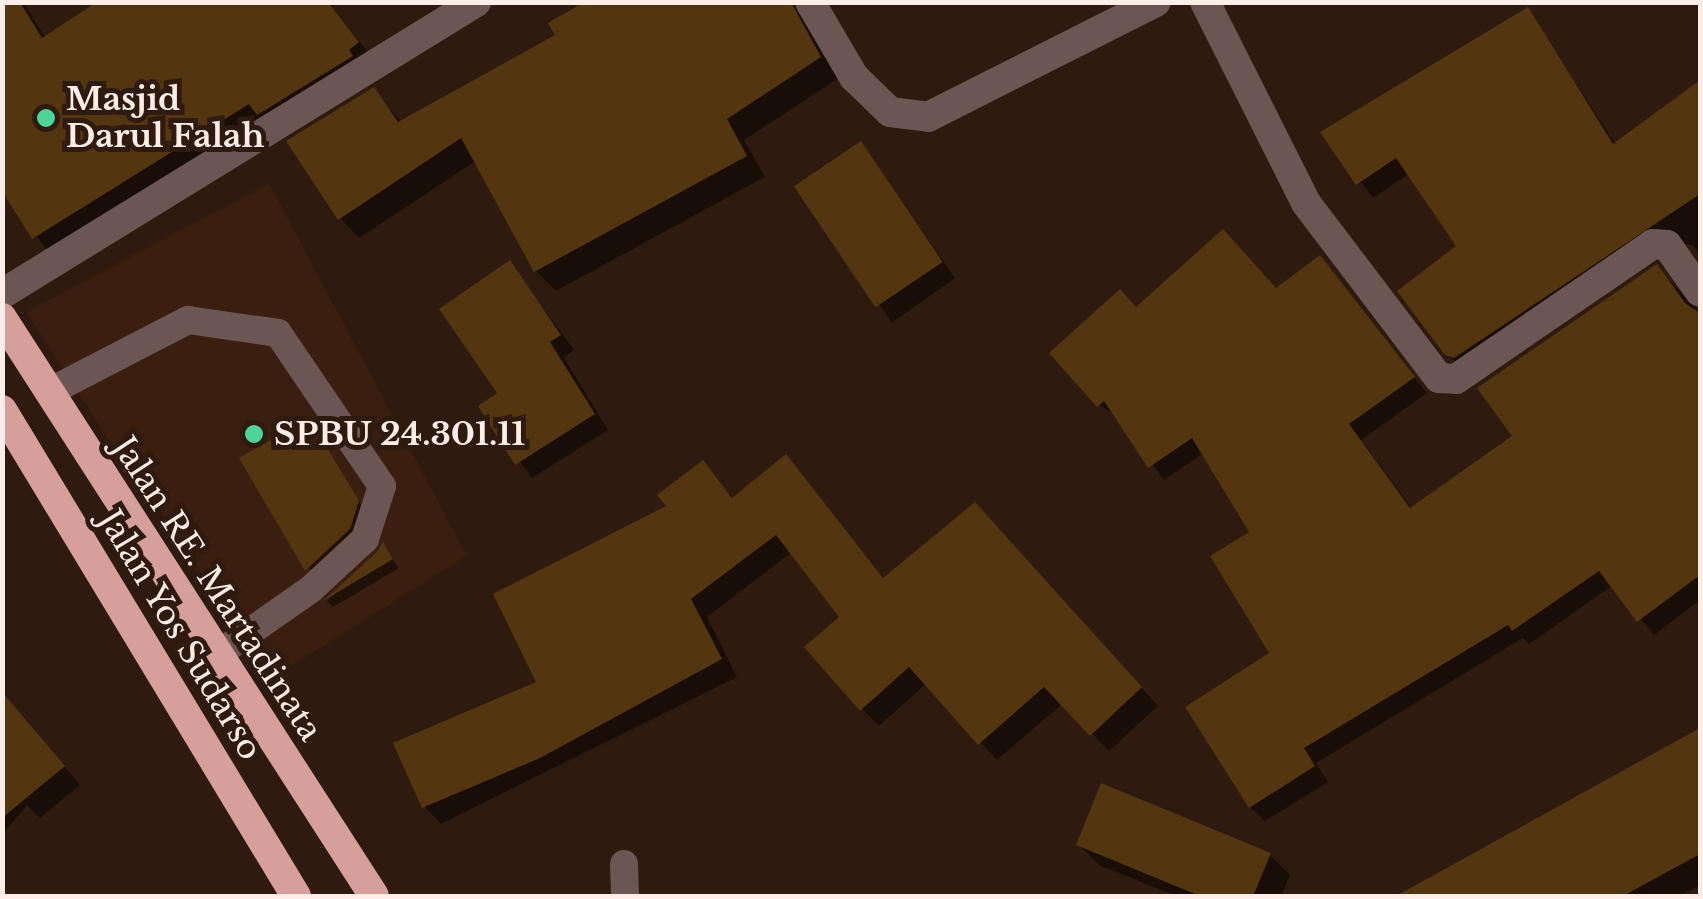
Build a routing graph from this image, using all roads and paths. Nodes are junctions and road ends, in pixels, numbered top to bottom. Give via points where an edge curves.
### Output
1 (476, 2) edge
2 (810, 2) edge
3 (1156, 2) edge
4 (1206, 2) edge
5 (1700, 292) edge
6 (2, 294) edge
7 (2, 318) edge
8 (49, 392) junction
9 (2, 410) edge
10 (218, 654) junction
11 (624, 864) dead end
12 (296, 896) edge
13 (374, 896) edge
14 (625, 896) edge

1 - 6 street
2 - 3 street via 854,77 890,112 928,117
4 - 5 street via 1306,203 1439,378 1456,379 1653,244 1667,245
7 - 8 highway, Jalan RE. Martadinata
8 - 10 highway, Jalan RE. Martadinata
8 - 10 lane via 188,320 278,333 382,486 365,539 311,588
9 - 12 highway, Jalan Yos Sudarso
10 - 13 highway, Jalan RE. Martadinata
11 - 14 lane

